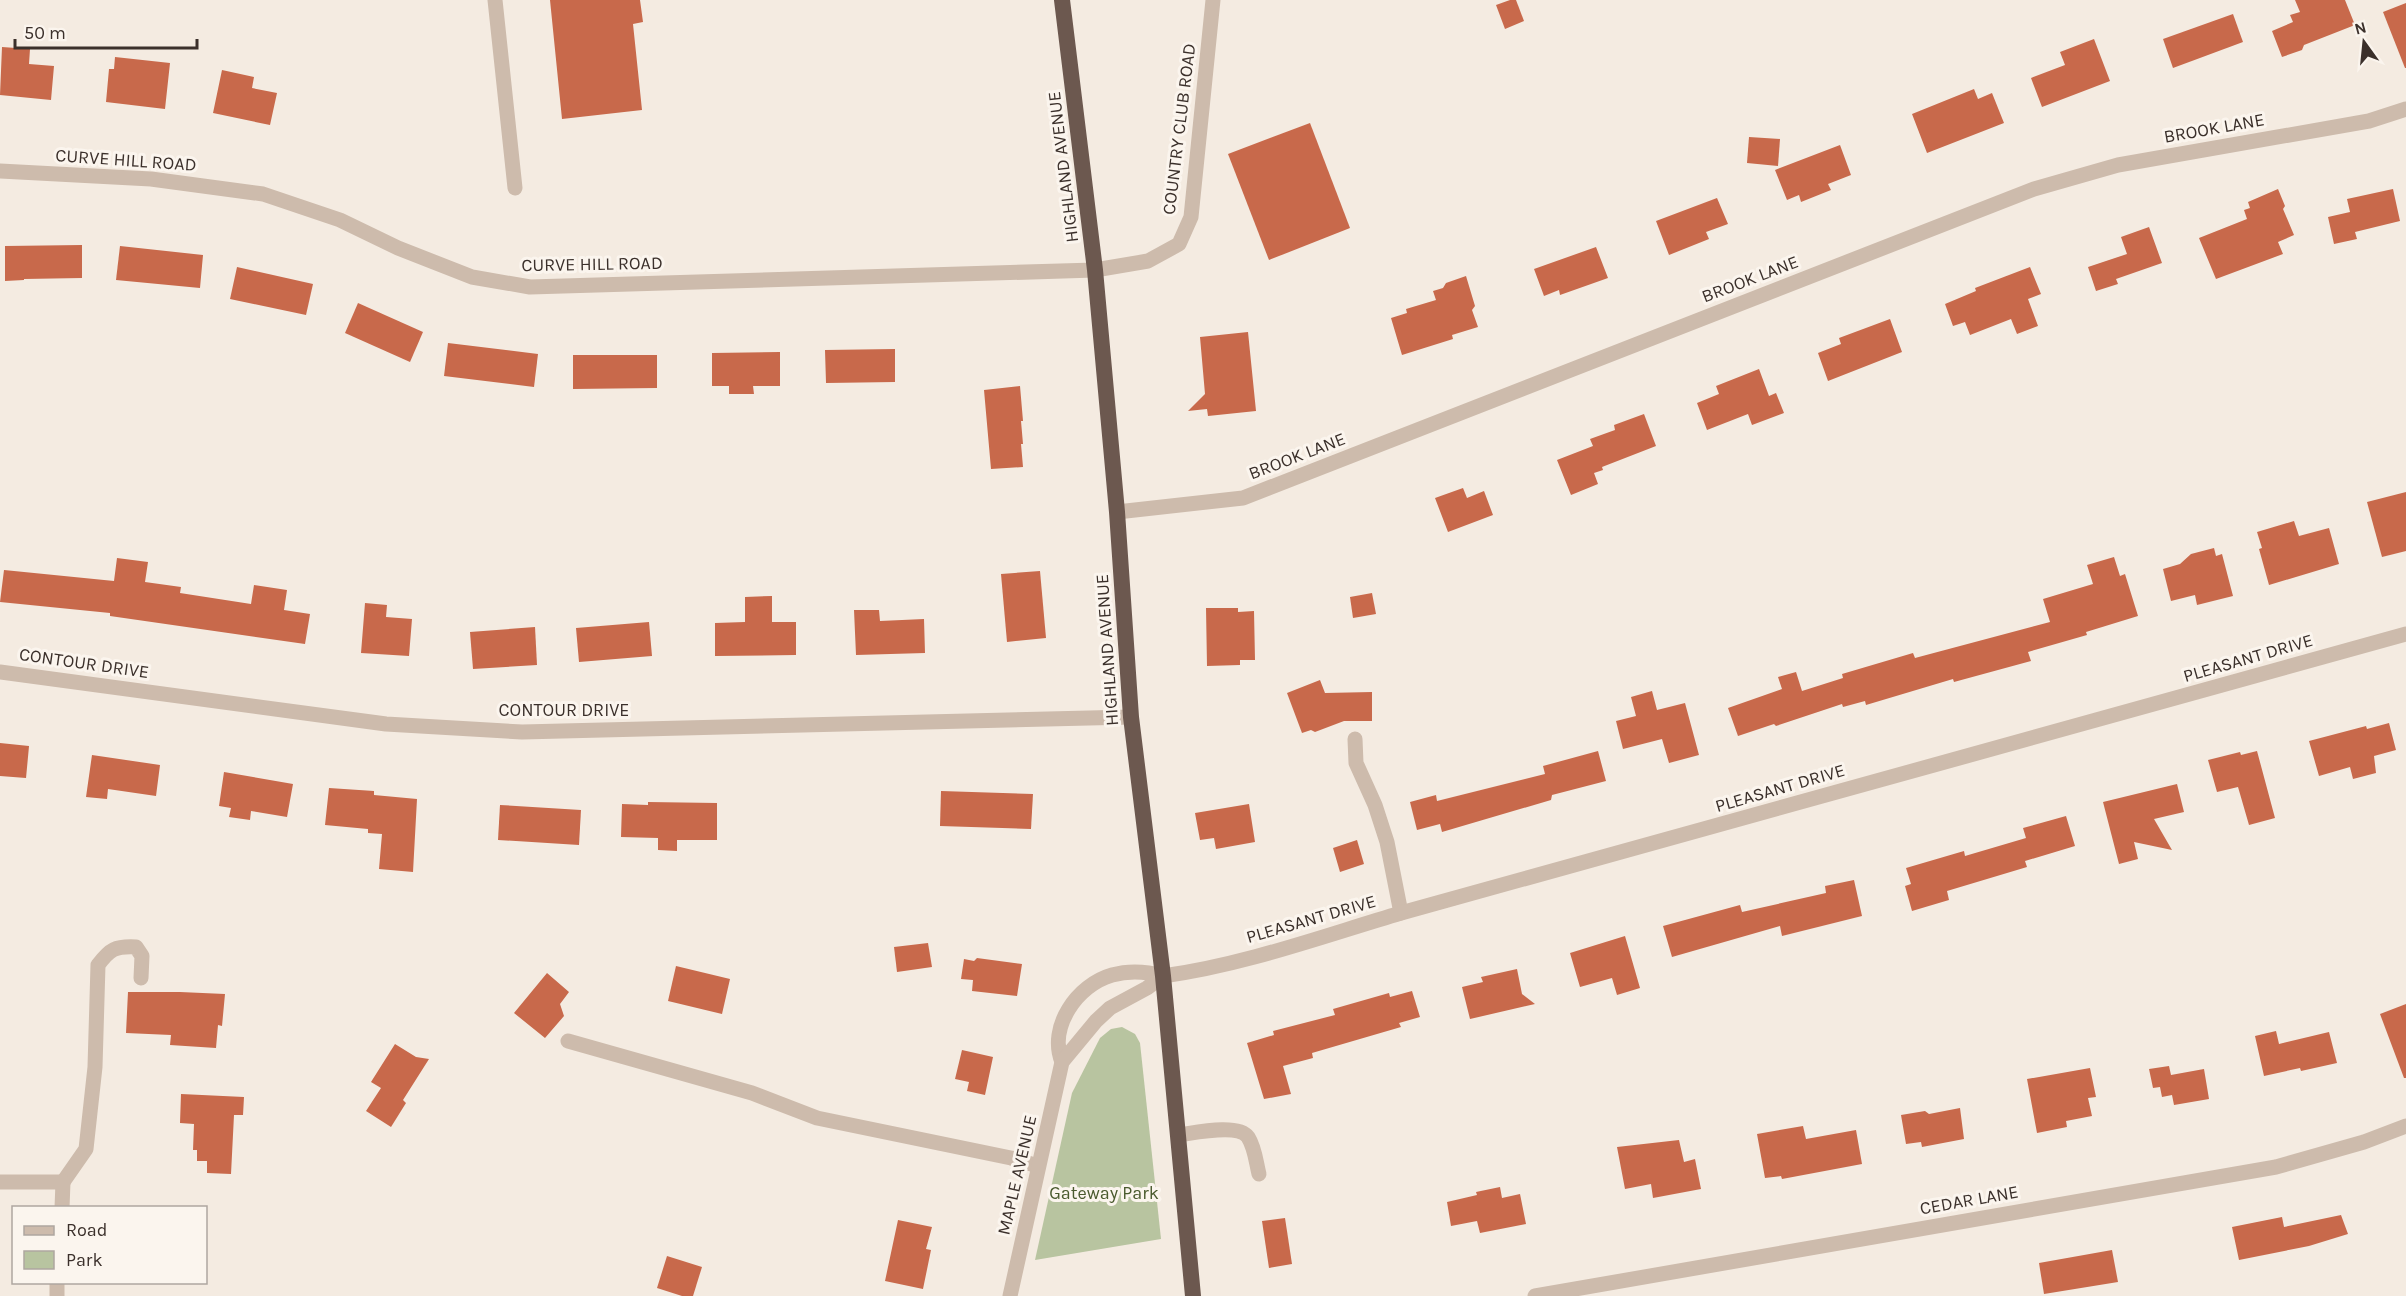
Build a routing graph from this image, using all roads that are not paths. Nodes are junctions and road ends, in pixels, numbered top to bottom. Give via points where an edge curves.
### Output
1 (495, 0) edge
2 (1062, 0) edge
3 (1214, 0) edge
4 (2406, 109) edge
5 (0, 171) edge
6 (515, 188) dead end
7 (1095, 270) junction
8 (1117, 512) junction
9 (2406, 634) edge
10 (0, 672) edge
11 (1131, 717) junction
12 (1355, 739) dead end
13 (1401, 913) junction
14 (1163, 976) junction
15 (141, 978) dead end
16 (568, 1041) dead end
17 (1062, 1062) junction
18 (2406, 1126) edge
19 (1178, 1135) junction
20 (1038, 1166) junction
21 (1258, 1174) dead end
22 (0, 1182) edge
23 (63, 1182) junction
24 (62, 1206) edge
25 (1010, 1296) edge
26 (1193, 1296) edge
27 (1535, 1296) edge

1 - 6 street
2 - 7 highway, HIGHLAND AVENUE
3 - 7 street, COUNTRY CLUB ROAD via 1191,217 1179,244 1148,261
4 - 8 street, BROOK LANE via 2369,121 2118,165 2034,189 1243,498
5 - 7 street, CURVE HILL ROAD via 151,179 263,194 340,220 472,277 530,287
7 - 8 highway, HIGHLAND AVENUE
8 - 11 highway, HIGHLAND AVENUE
9 - 13 street, PLEASANT DRIVE
10 - 11 street, CONTOUR DRIVE via 386,724 522,732
11 - 14 highway, HIGHLAND AVENUE
12 - 13 street via 1356,763 1388,842
13 - 14 street, PLEASANT DRIVE via 1239,960
14 - 17 street, MAPLE AVENUE via 1103,1015
14 - 17 street, MAPLE AVENUE via 1127,972 1093,985 1065,1014 1059,1028 1057,1041
14 - 19 highway, HIGHLAND AVENUE
15 - 23 street via 142,956 136,947 122,946 109,951 98,965 95,1067 86,1149
16 - 20 street via 752,1093 817,1118
17 - 20 street, MAPLE AVENUE
18 - 27 street, CEDAR LANE via 2276,1167
19 - 21 street via 1235,1129 1247,1135
19 - 26 highway, HIGHLAND AVENUE
20 - 25 street, MAPLE AVENUE
22 - 23 street
23 - 24 street

